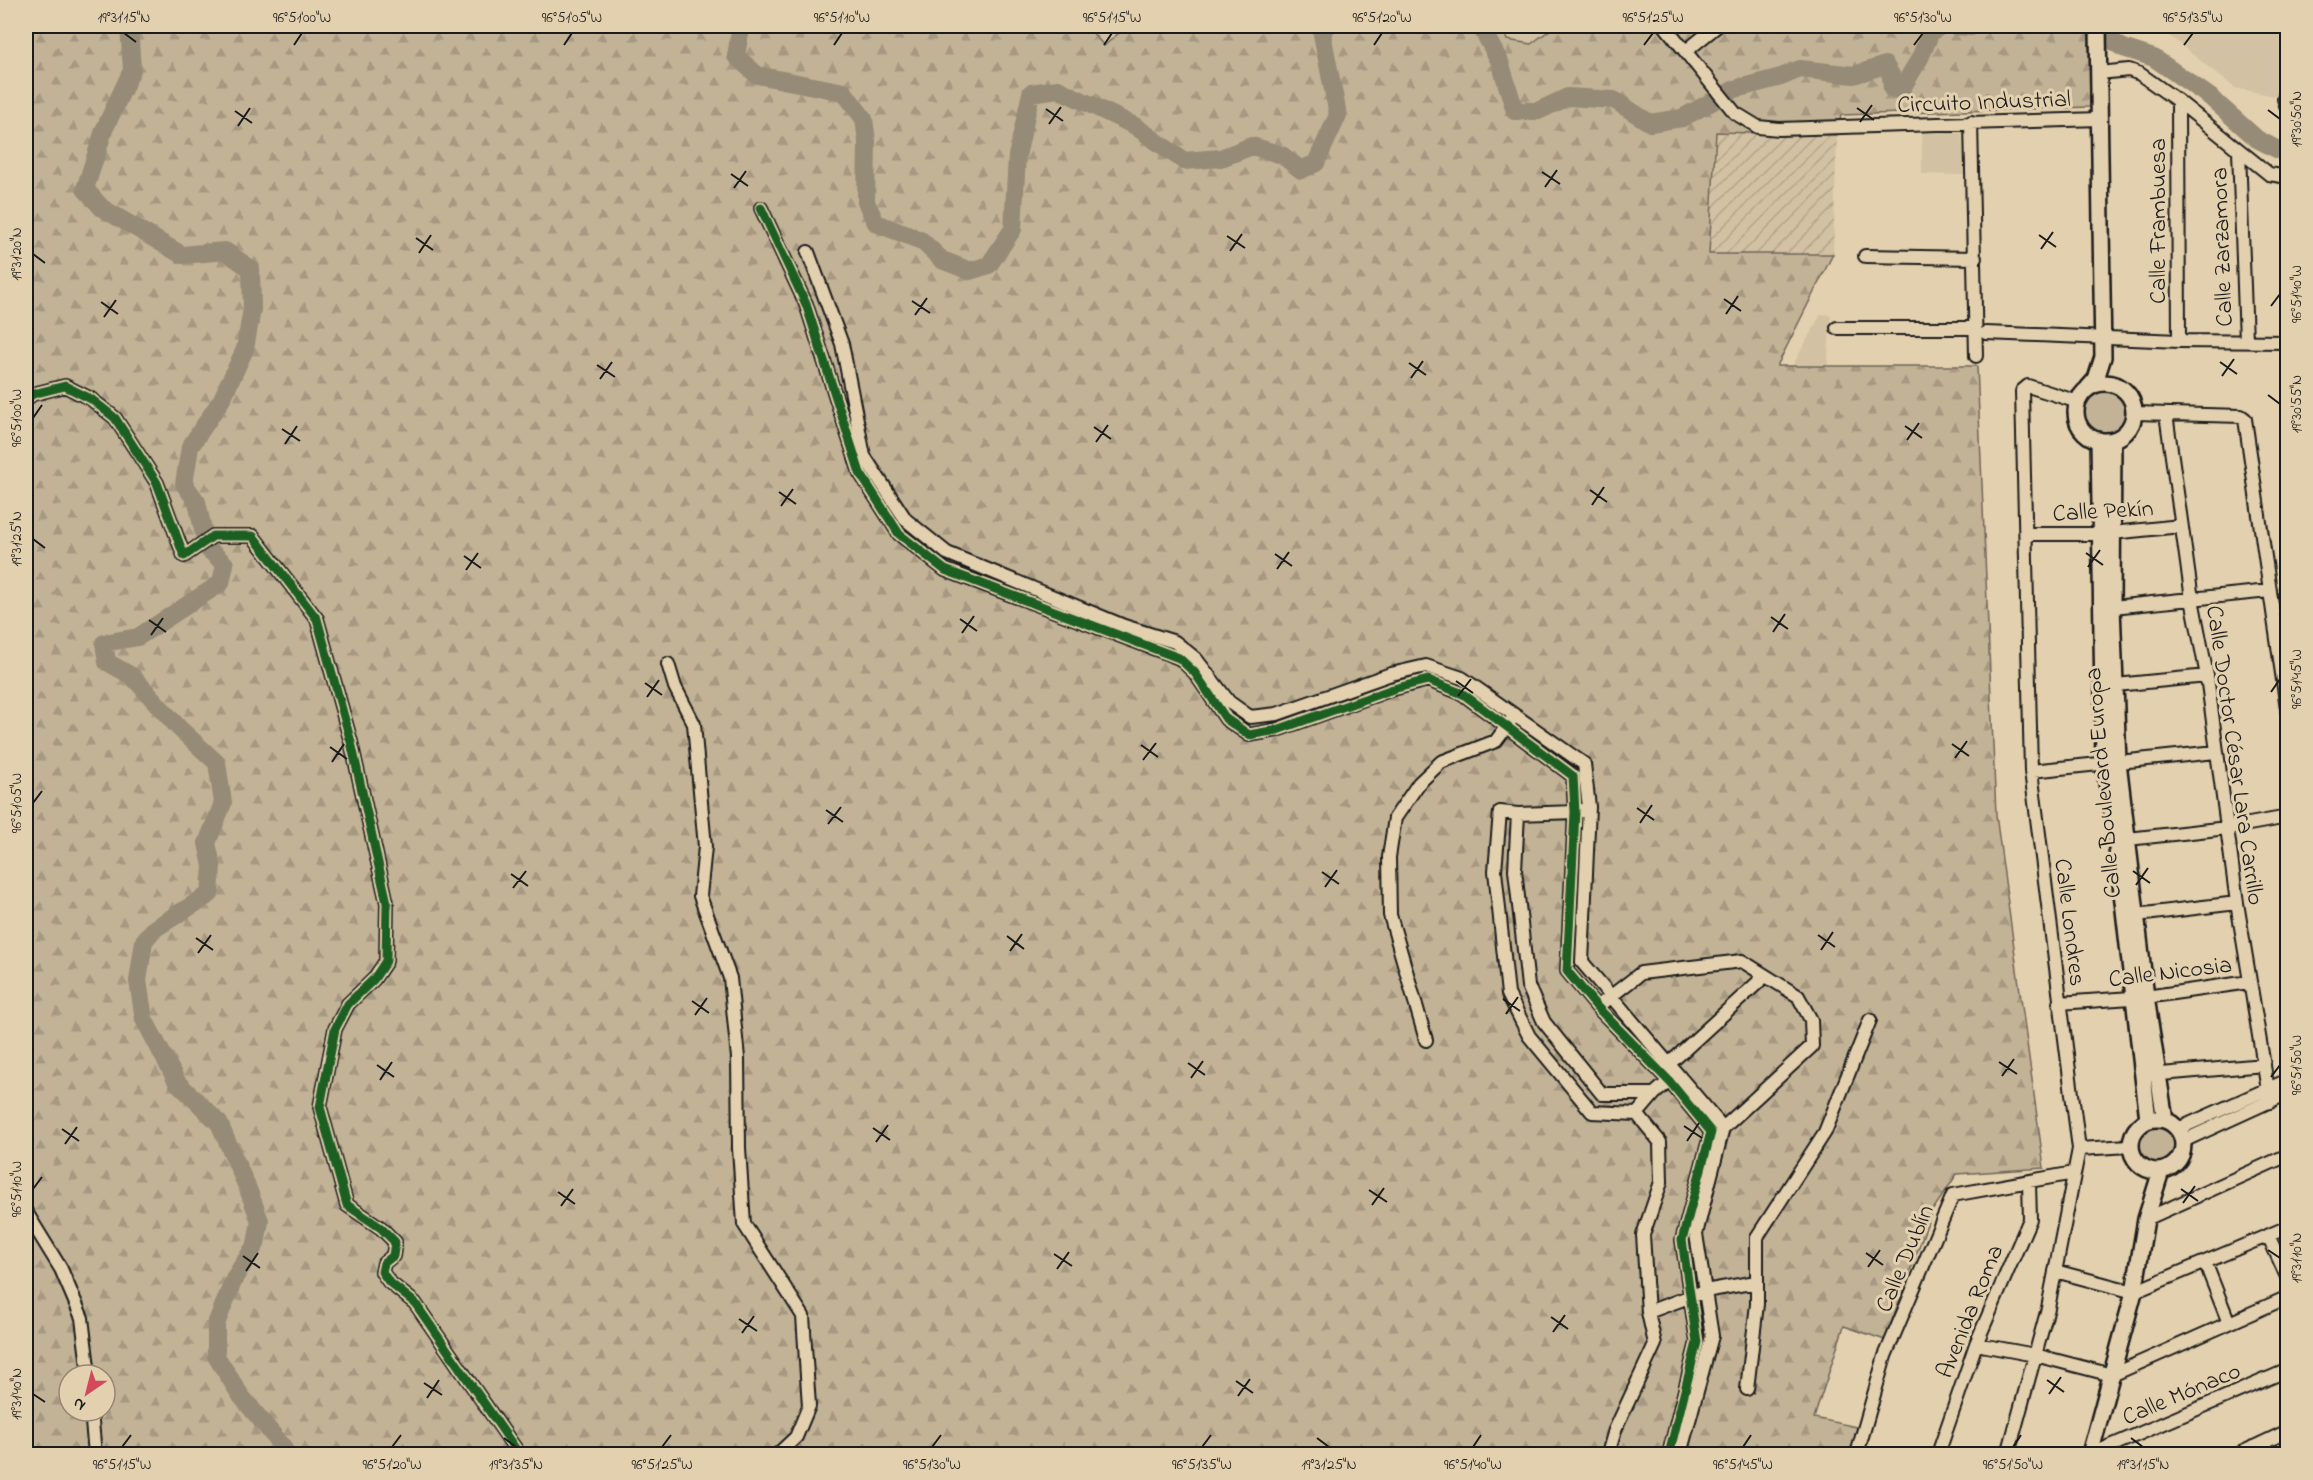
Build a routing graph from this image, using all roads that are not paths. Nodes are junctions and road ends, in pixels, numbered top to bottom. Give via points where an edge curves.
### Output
1 (1665, 26) edge
2 (1717, 26) edge
3 (2098, 26) edge
4 (1686, 51) junction
5 (2098, 69) junction
6 (2288, 86) edge
7 (2178, 101) junction
8 (2288, 111) edge
9 (2100, 118) junction
10 (1971, 122) junction
11 (2239, 151) junction
12 (2288, 177) edge
13 (761, 208) dead end
14 (808, 252) dead end
15 (1865, 256) dead end
16 (1975, 258) junction
17 (1837, 328) dead end
18 (1981, 331) junction
19 (2102, 337) junction
20 (2179, 341) junction
21 (2246, 341) junction
22 (2288, 342) edge
23 (1976, 356) dead end
24 (2103, 357) junction
25 (2114, 384) junction
26 (2088, 388) junction
27 (26, 399) edge
28 (2078, 402) junction
29 (2135, 413) junction
30 (2166, 414) junction
31 (2106, 440) junction
32 (2181, 526) junction
33 (2108, 533) junction
34 (2026, 534) junction
35 (2269, 591) junction
36 (2192, 599) junction
37 (2107, 608) junction
38 (668, 664) dead end
39 (2207, 676) junction
40 (2109, 686) junction
41 (1515, 715) junction
42 (2288, 716) edge
43 (1507, 727) junction
44 (2216, 752) junction
45 (2111, 763) junction
46 (2031, 771) junction
47 (1589, 807) junction
48 (1575, 812) junction
49 (1518, 814) junction
50 (2288, 817) edge
51 (2227, 828) junction
52 (2121, 839) junction
53 (2237, 903) junction
54 (2130, 916) junction
55 (1765, 976) junction
56 (2249, 982) junction
57 (1610, 995) junction
58 (2140, 998) junction
59 (2060, 1003) junction
60 (1597, 1007) junction
61 (1870, 1020) dead end
62 (1426, 1040) dead end
63 (2264, 1065) junction
64 (1673, 1073) junction
65 (2150, 1075) junction
66 (2288, 1080) edge
67 (2288, 1093) edge
68 (1654, 1094) junction
69 (2269, 1096) junction
70 (1637, 1113) junction
71 (2148, 1120) junction
72 (2165, 1120) junction
73 (1724, 1128) junction
74 (2180, 1135) junction
75 (2130, 1146) junction
76 (2079, 1149) junction
77 (2288, 1155) edge
78 (2156, 1171) junction
79 (2074, 1173) junction
80 (2029, 1183) junction
81 (26, 1212) edge
82 (2146, 1219) junction
83 (2288, 1227) edge
84 (2268, 1235) junction
85 (2205, 1262) junction
86 (2055, 1271) junction
87 (2288, 1279) edge
88 (1756, 1282) junction
89 (1706, 1291) junction
90 (2134, 1292) junction
91 (1690, 1297) junction
92 (2288, 1297) edge
93 (1648, 1312) junction
94 (2229, 1323) junction
95 (1976, 1344) junction
96 (2035, 1354) junction
97 (88, 1363) edge
98 (2288, 1370) edge
99 (2112, 1375) junction
100 (1747, 1389) dead end
101 (92, 1423) edge
102 (2288, 1431) edge
103 (2253, 1447) junction
104 (95, 1455) edge
105 (519, 1455) edge
106 (778, 1455) edge
107 (1608, 1455) edge
108 (1669, 1455) edge
109 (1680, 1455) edge
110 (1857, 1455) edge
111 (1938, 1455) edge
112 (2008, 1455) edge
113 (2091, 1455) edge
114 (2239, 1455) edge
115 (2278, 1455) edge

1 - 4 street, Circuito Industrial
2 - 4 street
3 - 5 main road
4 - 10 street, Circuito Industrial via 1735,113 1758,127
5 - 7 street via 2140,74
5 - 9 main road
6 - 8 street via 2284,99
7 - 11 street
7 - 20 street, Calle Frambuesa
9 - 10 street, Circuito Industrial
9 - 19 main road
10 - 16 street
11 - 12 street via 2269,174
11 - 21 street, Calle Zarzamora
13 - 43 street via 806,304 860,473 899,534 945,570 1179,658 1195,673 1226,719 1249,735 1277,730 1428,680 1463,694
14 - 41 street via 842,344 864,456 906,520 947,553 1124,626 1175,642 1196,659 1229,702 1250,717 1277,714 1390,674 1425,666 1462,678
15 - 16 street
16 - 18 street
17 - 18 street
18 - 19 street
18 - 23 street
19 - 20 street
19 - 24 main road
20 - 21 street
21 - 22 street
24 - 25 main road
24 - 26 main road via 2096,379
25 - 26 main road
25 - 29 main road via 2129,395
26 - 28 main road
27 - 105 street via 65,386 91,399 116,418 157,483 184,556 213,536 253,536 317,619 351,742 387,903 386,961 348,1004 336,1029 320,1107 347,1205 395,1242 393,1256 384,1263 382,1272 416,1303
28 - 31 main road via 2078,421 2090,437
28 - 34 street, Calle Londres via 2028,386 2022,391
29 - 30 street
29 - 31 main road via 2128,430
30 - 32 street, Calle Doctor César Lara Carrillo
30 - 35 street via 2245,419
31 - 33 main road, Calle Boulevard Europa
32 - 33 street, Calle Pekín
32 - 36 street, Calle Doctor César Lara Carrillo
33 - 34 street, Calle Pekín
33 - 37 main road, Calle Boulevard Europa
34 - 46 street, Calle Londres
35 - 36 street
35 - 42 street
36 - 37 street
36 - 39 street, Calle Doctor César Lara Carrillo
37 - 40 main road, Calle Boulevard Europa
38 - 106 street via 694,724 705,847 700,896 730,978 738,1058 744,1224 803,1316 809,1406 795,1437
39 - 40 street
39 - 44 street, Calle Doctor César Lara Carrillo
40 - 45 main road, Calle Boulevard Europa
41 - 43 street
41 - 47 street via 1584,764
43 - 48 street via 1573,776
43 - 62 street via 1496,741 1441,762 1419,783 1395,818 1389,857 1390,915
44 - 45 street
44 - 51 street, Calle Doctor César Lara Carrillo
45 - 46 street
45 - 52 main road, Calle Boulevard Europa
46 - 59 street, Calle Londres
47 - 48 street
47 - 57 street via 1582,962
48 - 49 street
48 - 60 street via 1567,971
49 - 68 street via 1515,870 1528,986 1544,1022 1602,1094
49 - 70 street via 1500,812 1495,871 1508,994 1529,1036 1592,1112
50 - 51 street
51 - 52 street
51 - 53 street, Calle Doctor César Lara Carrillo
52 - 54 main road, Calle Boulevard Europa
53 - 54 street
53 - 56 street, Calle Doctor César Lara Carrillo
54 - 58 main road, Calle Boulevard Europa
55 - 57 street via 1742,961 1641,973
55 - 64 street
55 - 73 street via 1798,996 1810,1020 1812,1046
56 - 58 street, Calle Nicosia
56 - 63 street, Calle Doctor César Lara Carrillo
57 - 60 street
57 - 64 street
58 - 59 street, Calle Nicosia
58 - 65 main road, Calle Boulevard Europa
59 - 76 street, Calle Londres
60 - 64 street
61 - 88 street via 1825,1132 1757,1237
63 - 65 street
63 - 69 street, Calle Doctor César Lara Carrillo
64 - 68 street
64 - 73 street
64 - 91 street via 1711,1132 1682,1239
65 - 71 main road, Calle Boulevard Europa
65 - 72 main road, Calle Boulevard Europa
66 - 69 street
67 - 69 street
68 - 70 street
69 - 74 street
70 - 93 street via 1660,1142 1661,1182 1643,1234
71 - 72 main road
71 - 75 main road via 2135,1130
72 - 74 main road
73 - 89 street via 1696,1234
74 - 78 main road via 2180,1157
75 - 76 street
75 - 78 main road via 2137,1162
76 - 79 street, Calle Londres
77 - 82 street
78 - 82 main road
79 - 80 street, Calle Dublín
79 - 86 street, Calle Londres
80 - 95 street, Avenida Roma via 2030,1219
80 - 110 street, Calle Dublín via 1953,1196 1885,1356
81 - 97 street via 61,1269 82,1318
82 - 90 main road
83 - 84 street
84 - 85 street
84 - 87 street
85 - 90 street
85 - 94 street
86 - 90 street
86 - 96 street, Calle Londres
88 - 89 street
88 - 100 street
89 - 91 street
89 - 109 street via 1712,1336
90 - 99 main road
91 - 93 street
91 - 108 street via 1697,1342
92 - 94 street
93 - 107 street via 1654,1344 1615,1430
94 - 99 street
95 - 96 street
95 - 111 street, Avenida Roma
96 - 99 street
96 - 112 street, Calle Londres
98 - 113 street, Calle Mónaco
99 - 113 main road
101 - 104 street
102 - 103 street
103 - 114 street
103 - 115 street

